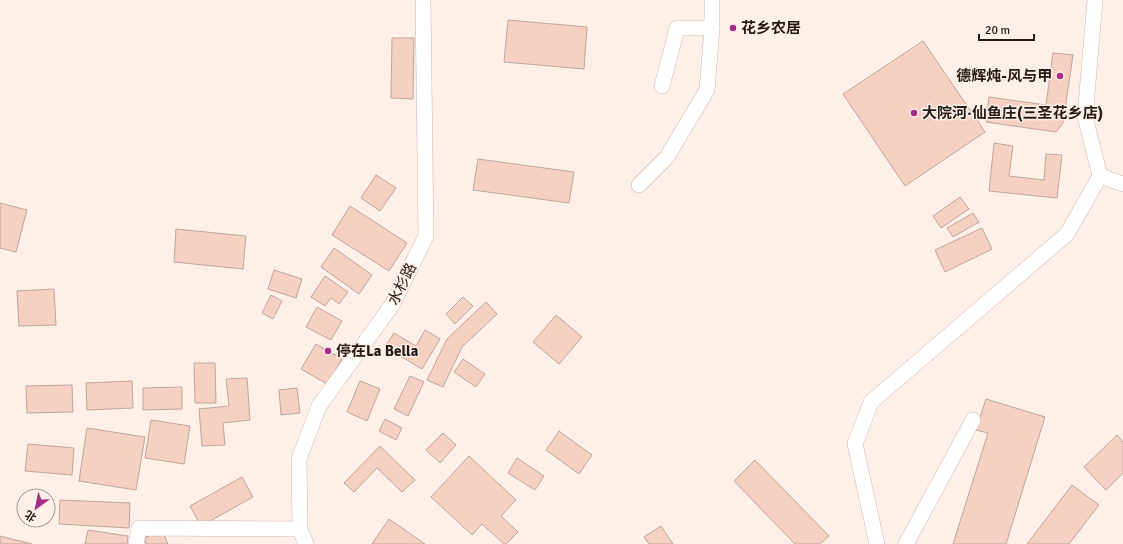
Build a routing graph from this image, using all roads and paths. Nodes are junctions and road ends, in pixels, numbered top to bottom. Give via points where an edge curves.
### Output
1 (423, 0) edge
2 (712, 0) edge
3 (1095, 0) edge
4 (712, 28) junction
5 (662, 86) dead end
6 (1100, 176) junction
7 (1123, 184) edge
8 (639, 186) dead end
9 (973, 420) dead end
10 (300, 529) junction
11 (136, 544) edge
12 (306, 544) edge
13 (877, 544) edge
14 (906, 544) edge

1 - 10 street, 水杉路 via 426,236 392,305 319,406 299,459
2 - 4 street
3 - 6 street via 1085,117
4 - 5 street via 677,28
4 - 8 street via 707,90 667,157
6 - 7 street
6 - 13 street via 1067,234 871,402 855,444
9 - 14 street
10 - 11 street via 139,528
10 - 12 street, 水杉路

